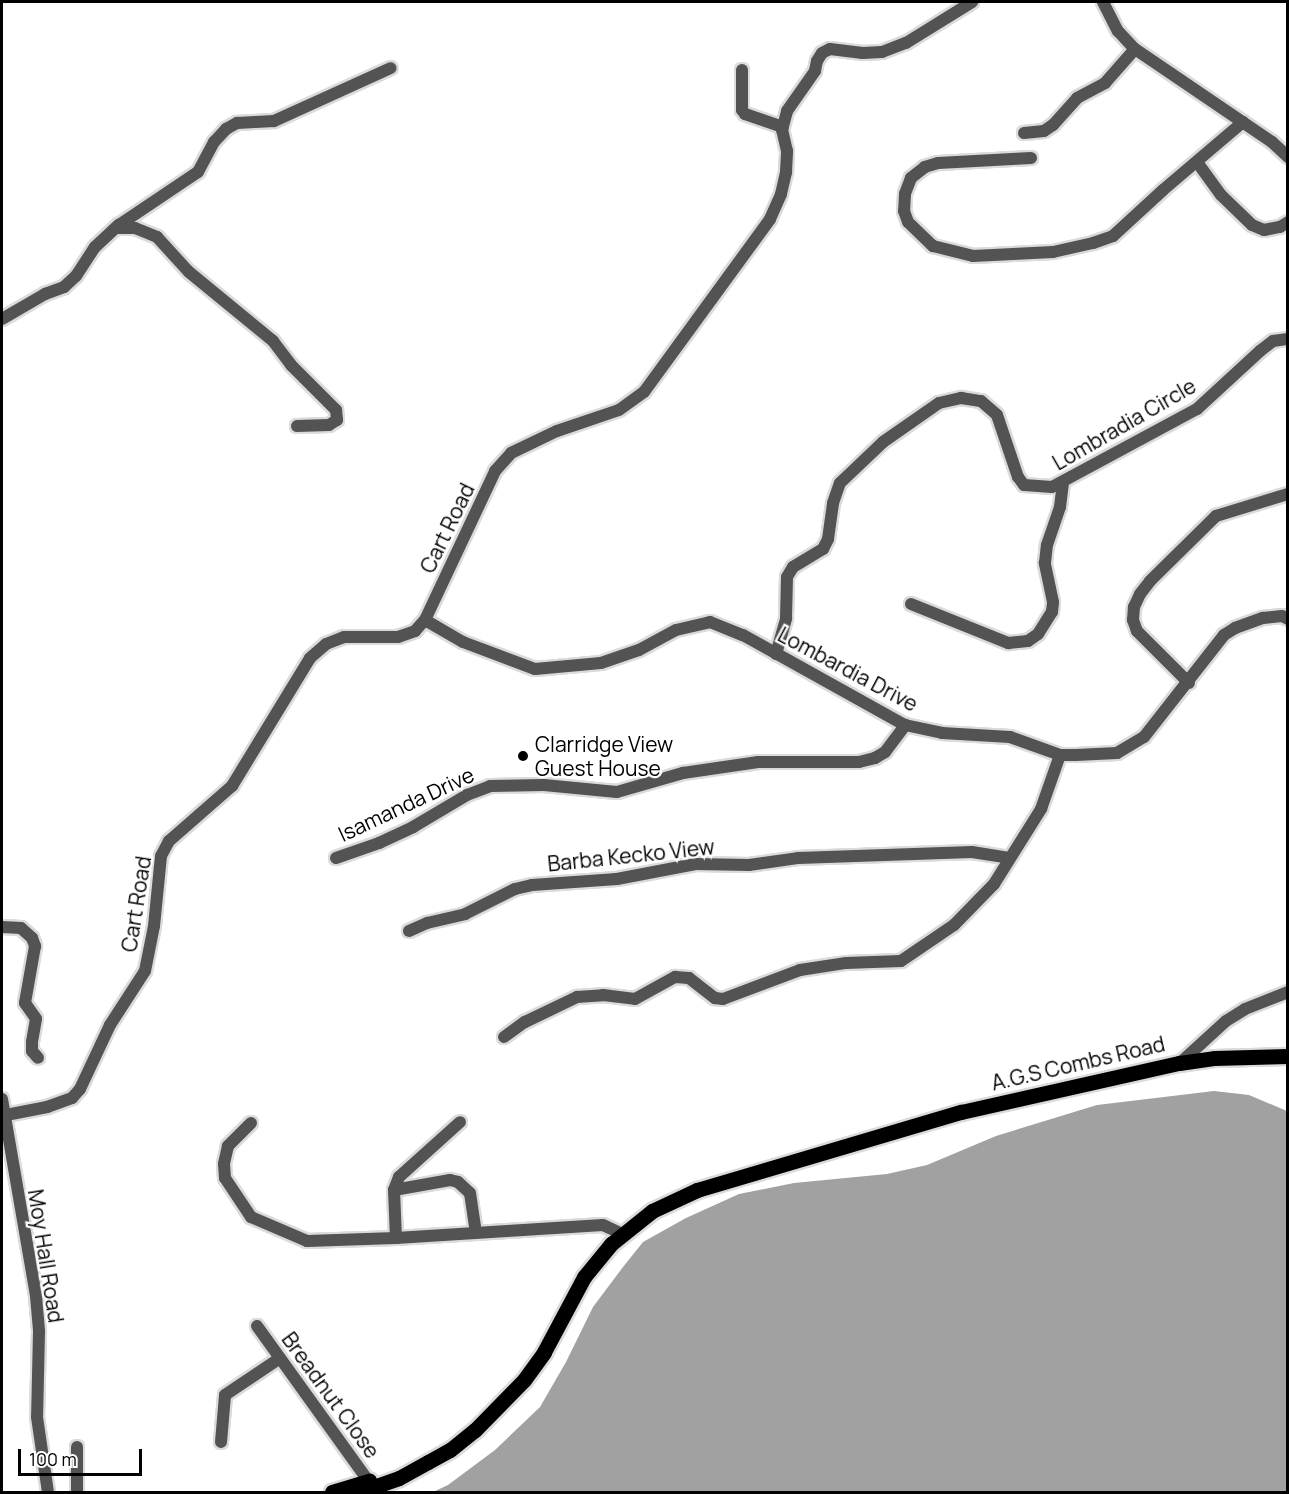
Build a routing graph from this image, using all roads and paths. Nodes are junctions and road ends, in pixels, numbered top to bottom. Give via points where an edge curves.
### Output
1 (972, 2) edge
2 (1102, 2) edge
3 (1135, 49) junction
4 (391, 68) dead end
5 (742, 70) dead end
6 (1243, 122) junction
7 (783, 127) junction
8 (1024, 133) dead end
9 (1287, 157) edge
10 (1030, 158) dead end
11 (1197, 162) junction
12 (1287, 222) edge
13 (116, 228) junction
14 (2, 320) edge
15 (1287, 339) edge
16 (297, 426) dead end
17 (1063, 483) junction
18 (1287, 494) edge
19 (911, 604) dead end
20 (1287, 619) edge
21 (425, 620) junction
22 (776, 654) junction
23 (1189, 683) junction
24 (905, 725) junction
25 (1060, 755) junction
26 (336, 858) dead end
27 (1008, 858) junction
28 (2, 927) edge
29 (410, 931) dead end
30 (1287, 992) edge
31 (504, 1037) dead end
32 (1287, 1056) edge
33 (38, 1058) dead end
34 (1179, 1063) junction
35 (2, 1099) edge
36 (6, 1115) junction
37 (460, 1122) dead end
38 (251, 1123) dead end
39 (394, 1190) junction
40 (620, 1232) junction
41 (476, 1233) junction
42 (396, 1238) junction
43 (257, 1326) dead end
44 (280, 1358) junction
45 (221, 1442) dead end
46 (77, 1447) dead end
47 (366, 1487) edge
48 (48, 1492) edge
49 (77, 1492) edge
50 (332, 1492) edge

1 - 7 street, Cart Road via 906,43 882,52 830,49 822,53 815,71 787,111
2 - 3 street via 1118,31
3 - 6 street
3 - 8 street via 1106,83 1077,98 1053,125 1044,131
4 - 13 street via 274,121 237,123 226,129 198,171
5 - 7 street via 742,110
6 - 9 street
6 - 11 street
7 - 21 street, Cart Road via 786,172 770,219 644,392 619,410 557,431 511,453 495,471
10 - 11 street via 925,167 911,178 905,194 908,222 933,246 973,256 1053,252 1113,236
11 - 12 street via 1221,195 1252,225 1264,230
13 - 14 street via 64,286
13 - 16 street via 135,228 157,237 189,272 273,341 336,410 337,420 329,425
15 - 17 street, Lombradia Circle via 1273,341 1197,408
17 - 19 street via 1045,563 1052,612 1038,634 1028,641 1008,643
17 - 22 street, Lombradia Circle via 1052,487 1024,485 997,416 981,401 961,398 939,404 882,442 840,483 823,549 792,567 787,577 786,618
18 - 23 street via 1216,516 1140,594 1133,620 1137,631
20 - 23 street, Lombardia Drive via 1263,618 1234,628 1224,635
21 - 22 street, Lombardia Drive via 463,642 535,669 601,663 639,650 676,630 710,622
21 - 36 street, Cart Road via 415,631 398,638 344,638 326,644 310,658 232,786 170,841 160,856 154,926 145,971 110,1025 80,1089 72,1098 47,1107
22 - 24 street, Lombardia Drive
23 - 25 street, Lombardia Drive via 1144,737 1117,753
24 - 25 street, Lombardia Drive via 942,733 1010,736
24 - 26 street, Isamanda Drive via 885,752 859,762 758,762 683,773 617,792 544,785 490,786 379,843
25 - 27 street via 1041,808
27 - 29 street, Barba Kecko View via 972,852 798,858 749,865 696,864 617,879 532,885 515,889 465,914
27 - 31 street via 994,884 975,906 901,961 800,970 723,999 715,998 689,978 675,977 635,999 577,997 525,1022
28 - 33 street via 21,928 35,946 25,1004 36,1018 32,1051
30 - 34 street via 1245,1009
32 - 34 main road, A.G.S Combs Road
34 - 40 main road, A.G.S Combs Road via 1151,1062 1082,1076 887,1124 697,1181 648,1206
35 - 36 street, Moy Hall Road
36 - 48 street, Moy Hall Road via 13,1177 36,1296 38,1418
37 - 39 street via 399,1177
38 - 42 street via 228,1146 224,1164 225,1178 251,1217 307,1240
39 - 41 street via 458,1182 470,1193
39 - 42 street
40 - 41 street via 603,1225
40 - 47 main road, A.G.S Combs Road via 606,1240 580,1275 538,1350 498,1400 445,1444
41 - 42 street
43 - 44 street, Breadnut Close
44 - 45 street via 225,1395
44 - 47 street, Breadnut Close
46 - 49 street
47 - 50 main road, A.G.S Combs Road

